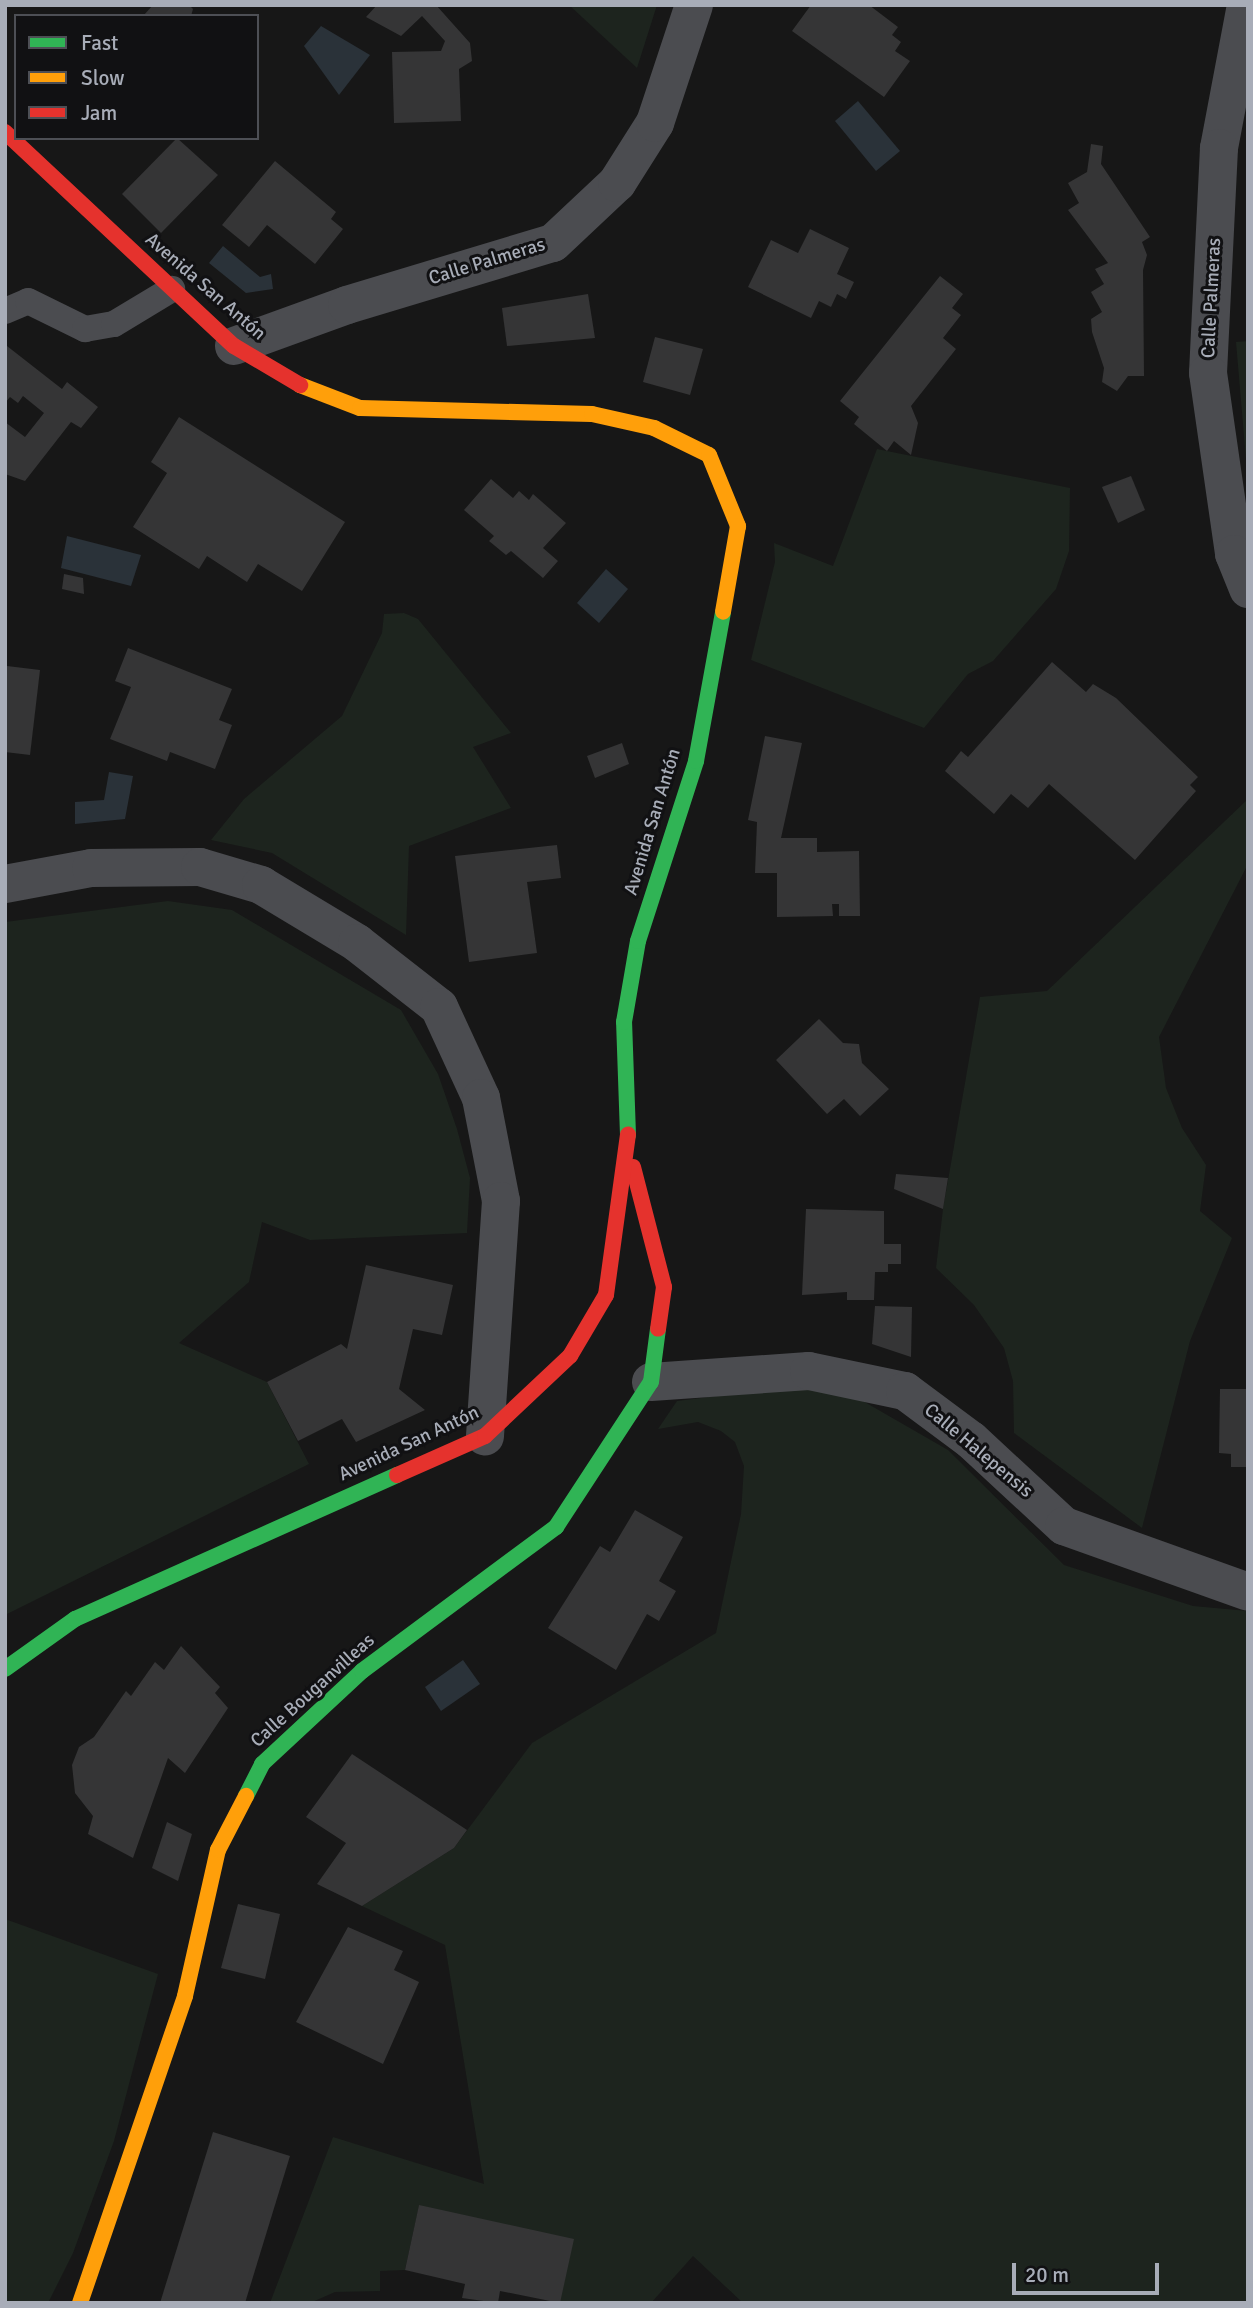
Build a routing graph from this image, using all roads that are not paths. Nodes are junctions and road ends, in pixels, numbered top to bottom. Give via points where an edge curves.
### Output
1 (694, 5) edge
2 (1246, 5) edge
3 (5, 132) edge
4 (172, 289) junction
5 (5, 311) edge
6 (234, 346) junction
7 (1248, 589) edge
8 (5, 884) edge
9 (629, 1153) junction
10 (651, 1382) junction
11 (485, 1436) junction
12 (1248, 1592) edge
13 (5, 1669) edge
14 (80, 2303) edge

1 - 6 street, Calle Palmeras via 654,123 617,183 553,243 347,305
2 - 7 street, Calle Palmeras via 1219,148 1208,373 1234,554
3 - 4 street, Avenida San Antón
4 - 5 lane via 114,324 85,329 28,300
4 - 6 street, Avenida San Antón
6 - 9 street, Avenida San Antón via 286,380 360,408 592,414 654,428 709,455 738,526 696,761 638,942 624,1022
8 - 11 street via 91,868 200,867 261,885 357,943 439,1007 481,1098 502,1200
9 - 10 street, Calle Bouganvilleas via 664,1287
9 - 11 street, Avenida San Antón via 606,1295 570,1356
10 - 12 street, Calle Halepensis via 809,1371 905,1391 971,1440 1064,1526
10 - 14 street, Calle Bouganvilleas via 556,1527 362,1671 262,1764 218,1850 185,1996
11 - 13 street, Avenida San Antón via 75,1619

